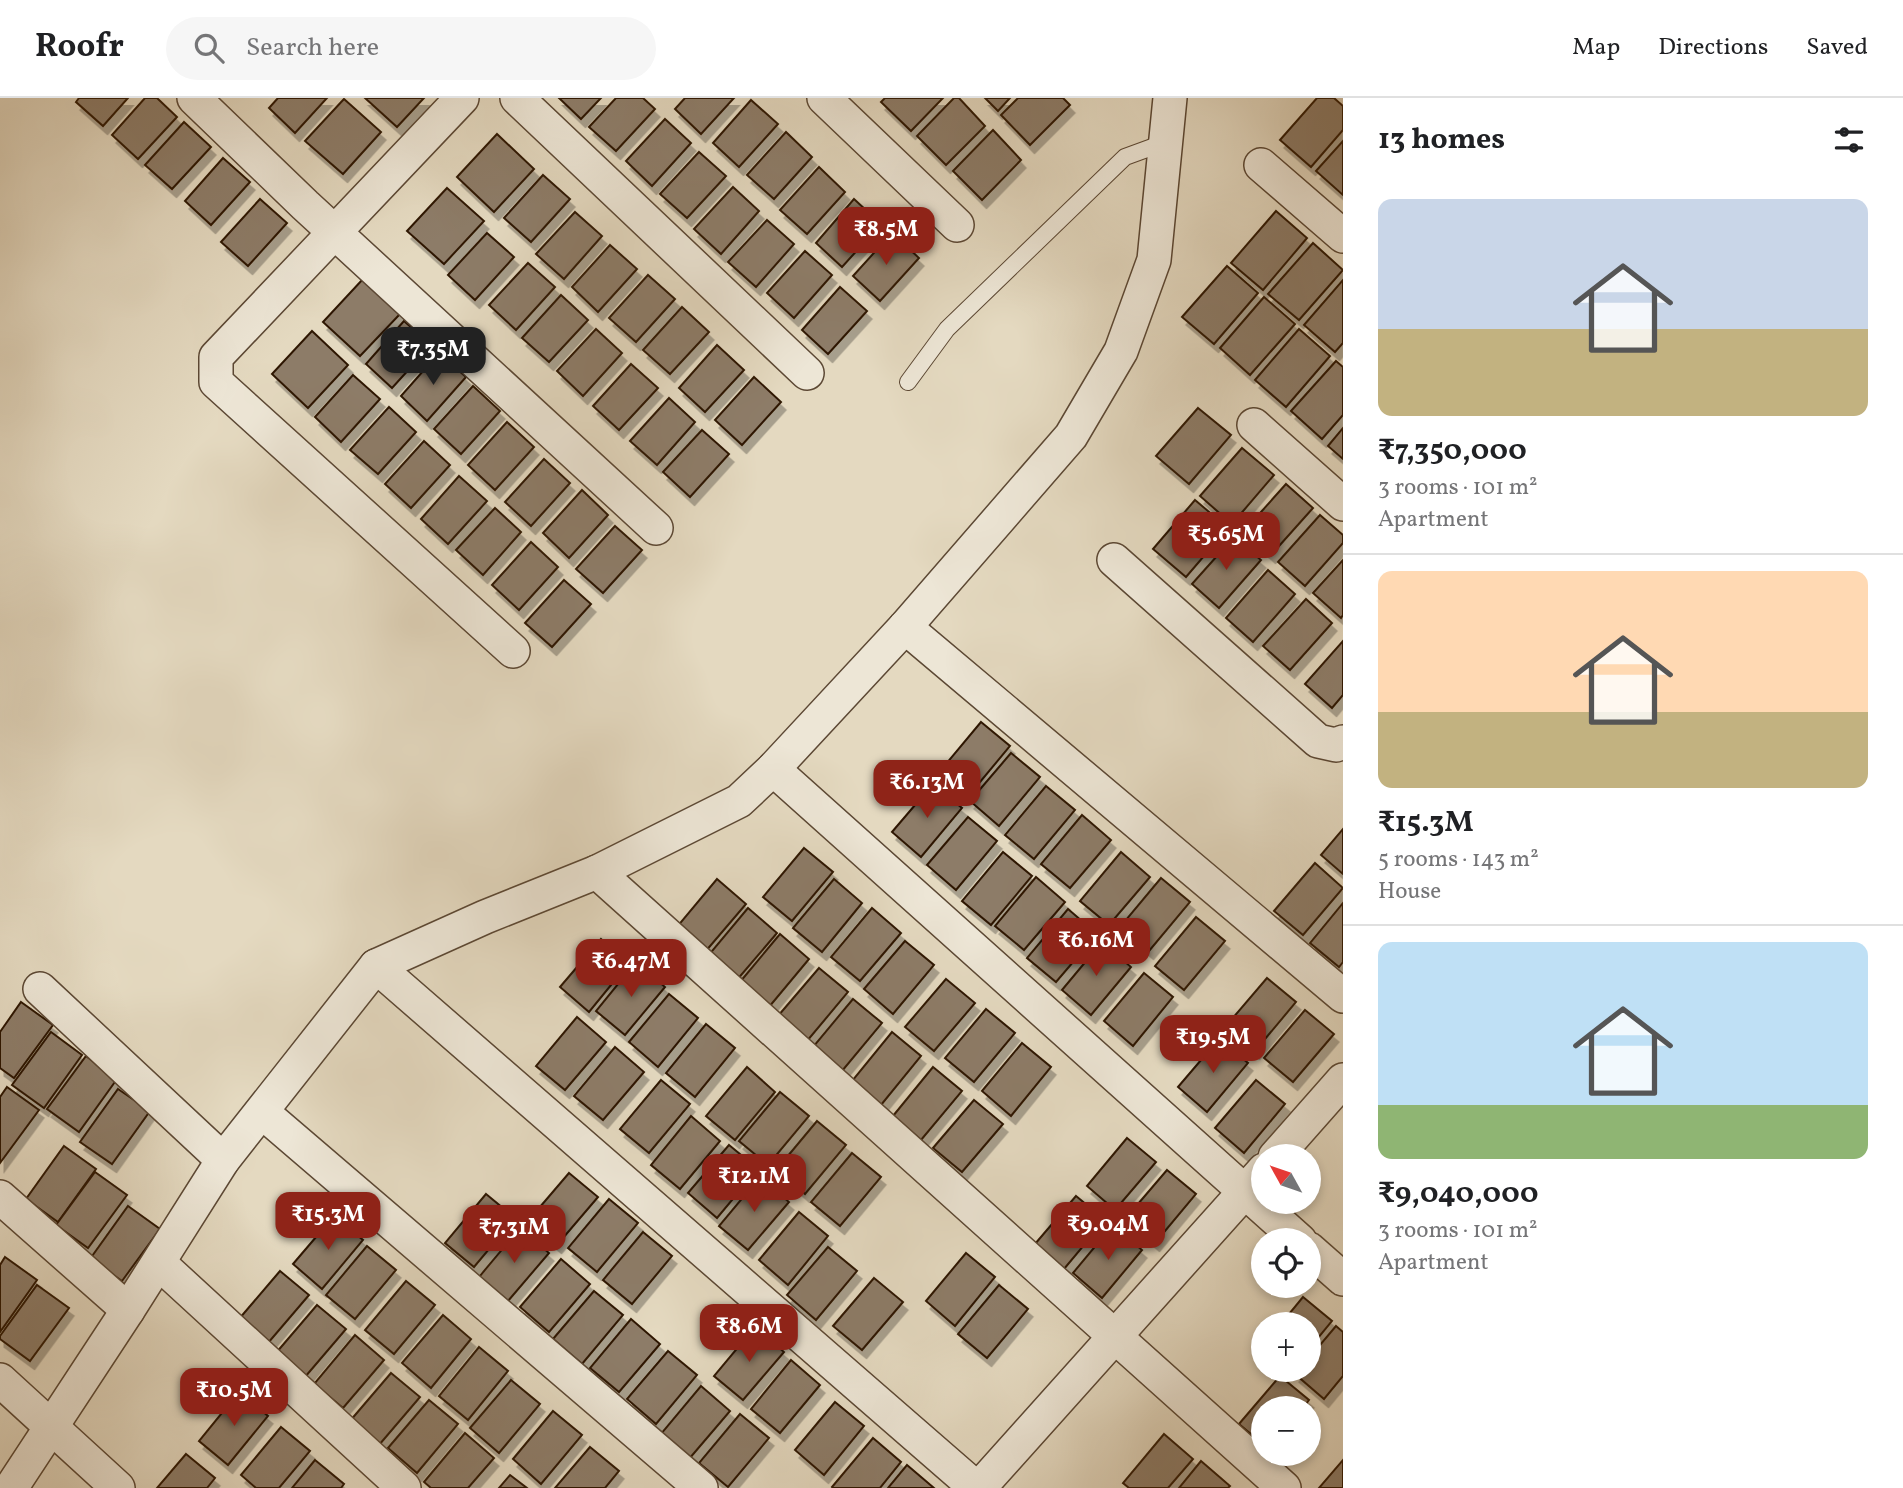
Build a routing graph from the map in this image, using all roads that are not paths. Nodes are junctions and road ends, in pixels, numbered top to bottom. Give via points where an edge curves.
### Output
1 (194, 98) edge
2 (462, 98) edge
3 (517, 98) edge
4 (824, 98) edge
5 (1170, 98) edge
6 (1166, 142) junction
7 (1261, 165) dead end
8 (957, 225) dead end
9 (336, 231) junction
10 (1343, 236) edge
11 (807, 373) dead end
12 (908, 383) dead end
13 (1254, 425) dead end
14 (1343, 504) edge
15 (656, 528) dead end
16 (1115, 560) dead end
17 (905, 627) junction
18 (513, 651) dead end
19 (1343, 742) edge
20 (773, 769) junction
21 (597, 872) junction
22 (376, 966) junction
23 (40, 989) dead end
24 (1343, 996) edge
25 (1343, 1080) edge
26 (262, 1112) junction
27 (1286, 1144) edge
28 (223, 1160) junction
29 (1251, 1178) edge
30 (1251, 1184) edge
31 (0, 1197) edge
32 (1279, 1214) edge
33 (1290, 1228) edge
34 (1321, 1260) edge
35 (159, 1263) junction
36 (1343, 1279) edge
37 (128, 1310) junction
38 (1114, 1337) junction
39 (0, 1380) edge
40 (51, 1427) junction
41 (11, 1488) edge
42 (118, 1488) edge
43 (404, 1488) edge
44 (701, 1488) edge
45 (977, 1488) edge
46 (1284, 1488) edge

1 - 9 street
2 - 9 street
3 - 11 street
4 - 8 street
5 - 6 street
6 - 12 lane via 1125,157 947,329
6 - 17 street via 1154,260 1121,351 1072,436
7 - 10 street
9 - 15 street
9 - 18 street via 216,357 216,382
13 - 14 street
16 - 19 street via 1318,741
17 - 20 street
17 - 24 street
20 - 21 street via 739,801
20 - 29 street
21 - 22 street
21 - 38 street
22 - 26 street
22 - 45 street
23 - 28 street
25 - 27 street
26 - 28 street
26 - 44 street
28 - 35 street
30 - 38 street
31 - 37 street
32 - 33 street
34 - 36 street
35 - 37 street
35 - 43 street
37 - 40 street
38 - 45 street
38 - 46 street
39 - 40 street
40 - 41 street
40 - 42 street

